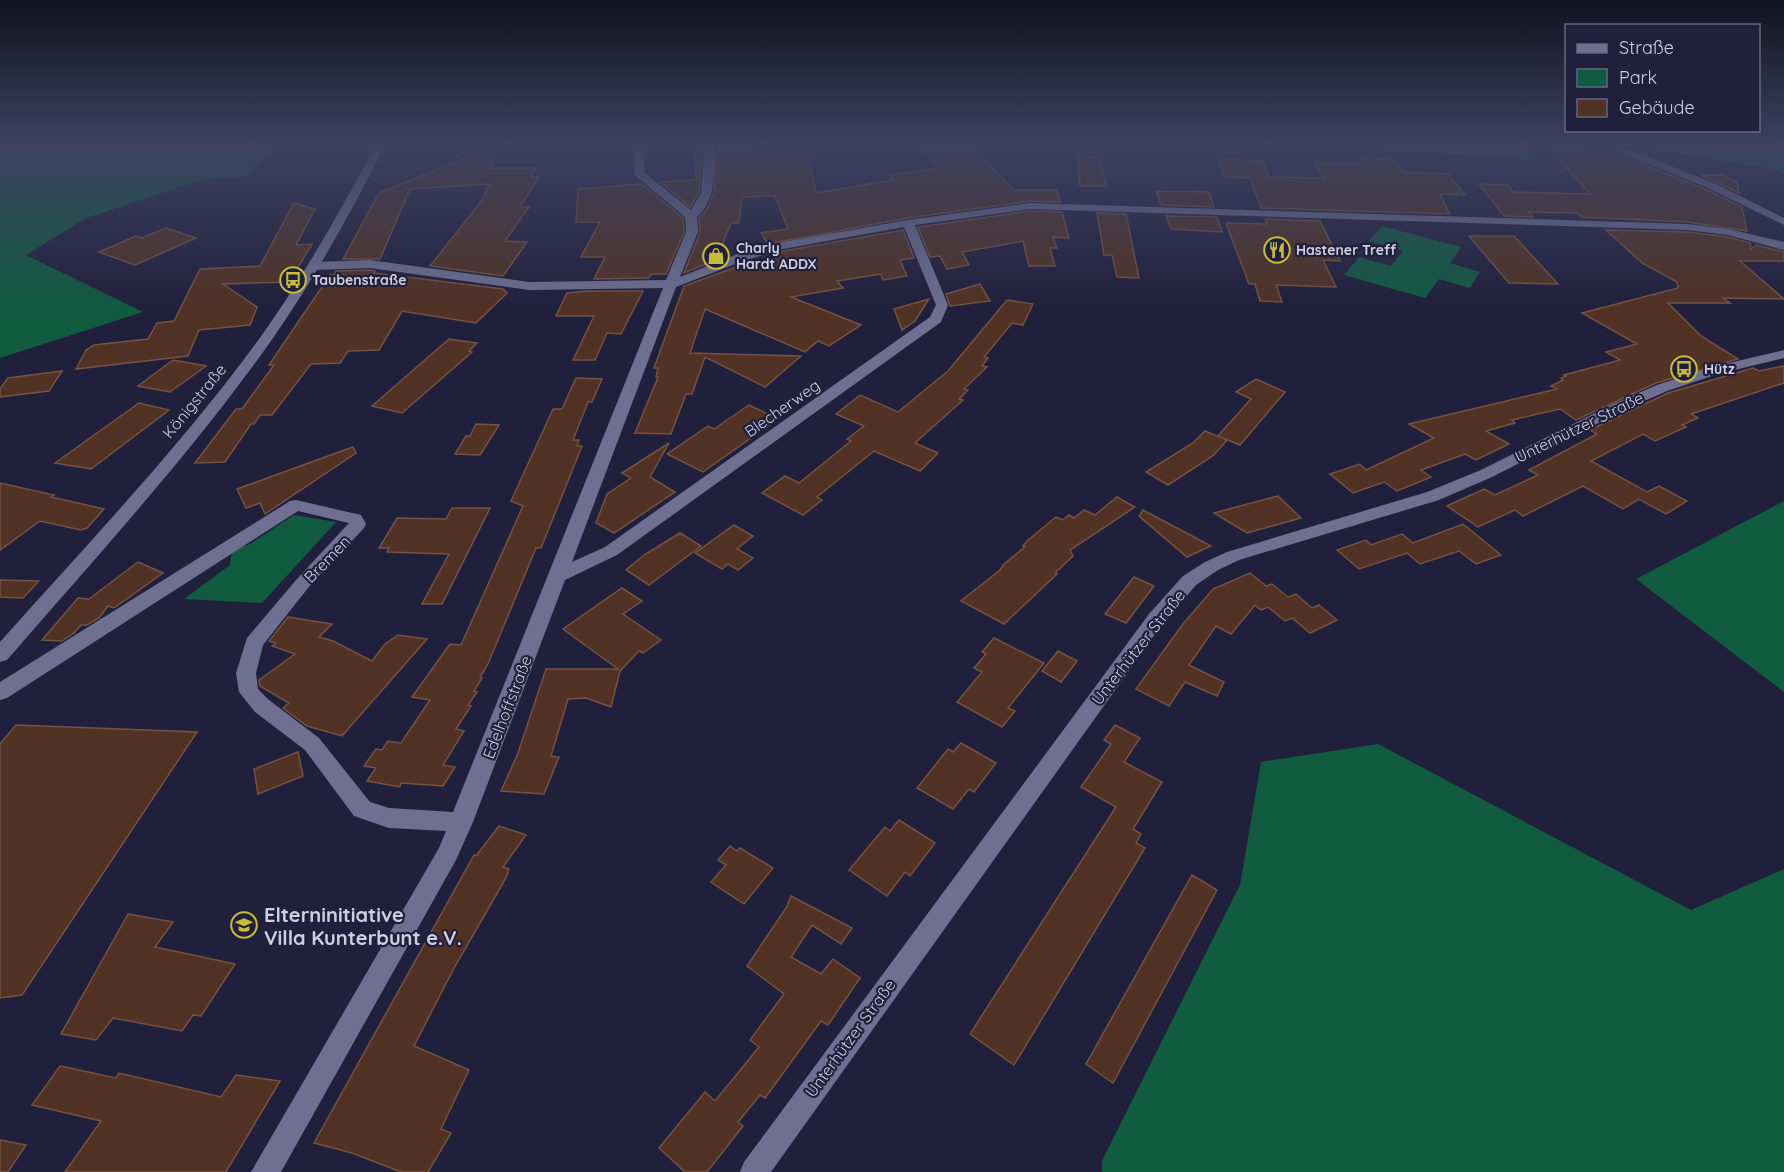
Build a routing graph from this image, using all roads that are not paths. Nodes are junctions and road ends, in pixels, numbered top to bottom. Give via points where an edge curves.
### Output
1 (351, 199) edge
2 (671, 199) edge
3 (706, 199) edge
4 (1737, 199) edge
5 (692, 216) junction
6 (1784, 222) edge
7 (908, 223) junction
8 (1784, 246) edge
9 (315, 266) junction
10 (672, 284) junction
11 (1784, 354) edge
12 (558, 576) junction
13 (0, 655) edge
14 (0, 692) edge
15 (462, 822) junction
16 (265, 1172) edge
17 (754, 1172) edge

1 - 9 street, Königstraße
2 - 5 street
3 - 5 street via 701,210
4 - 6 street
5 - 10 street, Edelhoffstraße via 692,232
7 - 8 street via 1030,206 1106,207 1687,227
7 - 10 street via 782,246
7 - 12 street, Blecherweg via 942,304 936,319 610,551
9 - 10 street via 377,265 529,286
9 - 13 street, Königstraße via 216,404
10 - 12 street, Edelhoffstraße
11 - 17 street, Unterhützer Straße via 1656,391 1450,489 1250,550 1198,573 1161,613
12 - 15 street, Edelhoffstraße
14 - 15 street, Bremen via 296,505 347,516 358,524 351,534 302,584 254,643 246,673 249,692 312,744 363,809 389,818
15 - 16 street, Edelhoffstraße via 448,853

